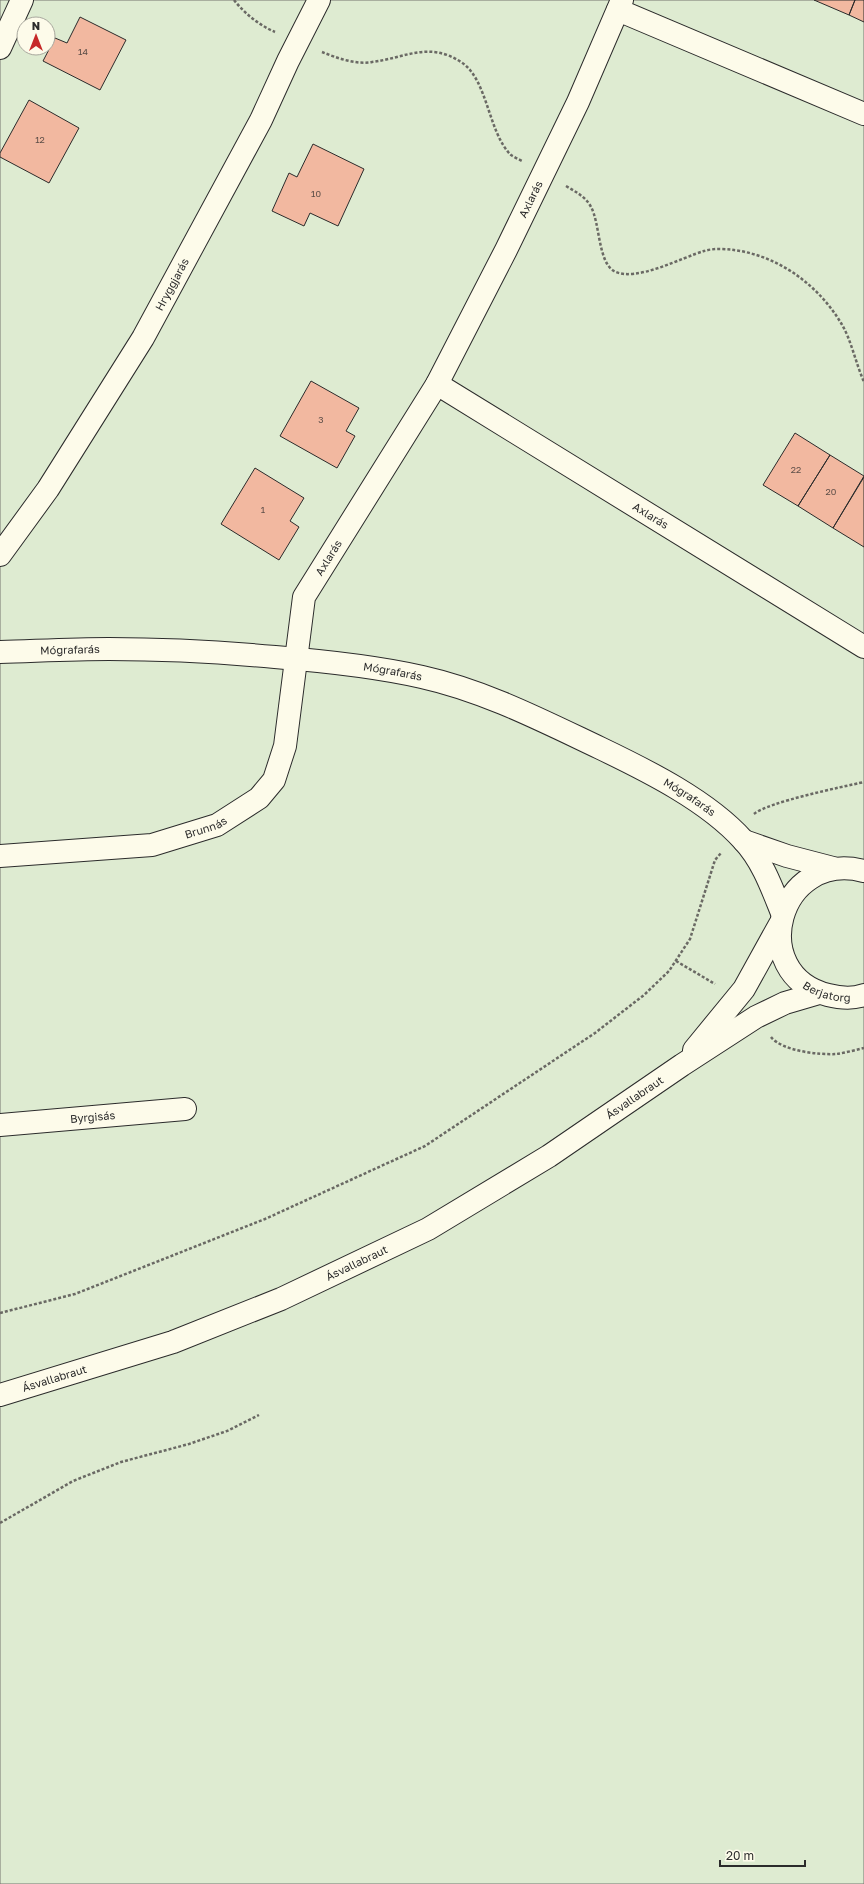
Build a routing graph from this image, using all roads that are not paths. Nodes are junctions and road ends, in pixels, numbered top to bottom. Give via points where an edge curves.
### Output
1 (22, 0) edge
2 (319, 0) edge
3 (620, 5) edge
4 (0, 48) edge
5 (864, 114) edge
6 (437, 384) junction
7 (0, 555) edge
8 (864, 647) edge
9 (0, 652) edge
10 (296, 659) junction
11 (740, 836) junction
12 (0, 856) edge
13 (833, 868) junction
14 (864, 871) edge
15 (781, 918) junction
16 (819, 993) junction
17 (864, 995) edge
18 (682, 1065) junction
19 (185, 1109) dead end
20 (0, 1126) edge
21 (0, 1396) edge

1 - 4 street
2 - 7 street, Hryggjarás via 261,120 143,338 48,489
3 - 5 street, Axlarás
3 - 6 street, Axlarás via 578,102
6 - 8 street, Axlarás
6 - 10 street, Axlarás via 304,597
9 - 10 street, Mógrafarás via 108,649 206,651
10 - 11 street, Mógrafarás via 359,666 424,678 489,698 640,768 702,806
10 - 12 street, Brunnás via 286,746 274,780 259,798 217,825 152,845
11 - 13 street, Mógrafarás via 786,856
11 - 15 street, Mógrafarás via 757,858
13 - 14 street, Berjatorg
13 - 15 street, Berjatorg via 816,874 801,884 790,897
15 - 16 street, Berjatorg via 780,941 784,958 792,972 804,984
15 - 18 street, Ásvallabraut via 744,989
16 - 17 street, Berjatorg via 839,998
16 - 18 street, Ásvallabraut via 766,1011
18 - 21 street, Ásvallabraut via 549,1156 428,1229 281,1299 173,1342
19 - 20 street, Byrgisás

